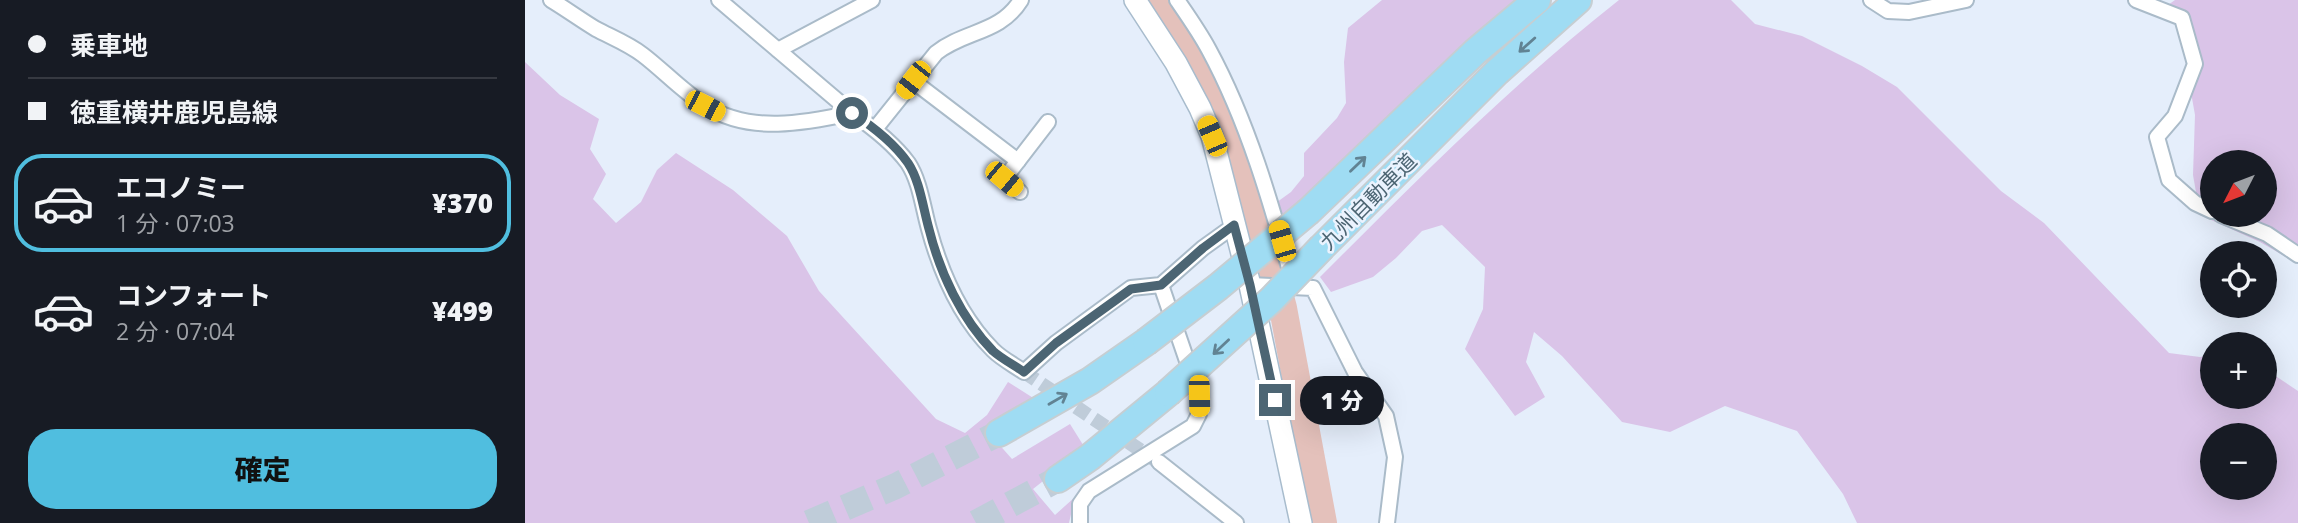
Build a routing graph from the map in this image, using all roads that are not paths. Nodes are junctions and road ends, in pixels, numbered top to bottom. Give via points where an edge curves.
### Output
1 (551, 0) edge
2 (719, 0) edge
3 (872, 0) edge
4 (1021, 0) edge
5 (1135, 0) edge
6 (1177, 0) edge
7 (1537, 0) edge
8 (1578, 0) edge
9 (1871, 0) edge
10 (1966, 0) edge
11 (2136, 0) edge
12 (779, 50) junction
13 (913, 80) junction
14 (852, 113) junction
15 (1048, 122) dead end
16 (875, 129) junction
17 (1018, 161) junction
18 (1020, 192) dead end
19 (2200, 205) edge
20 (1234, 225) junction
21 (2252, 228) edge
22 (2298, 255) edge
23 (1161, 285) junction
24 (1254, 285) junction
25 (1289, 287) junction
26 (999, 433) tunnel mouth
27 (1159, 462) tunnel mouth
28 (1058, 479) tunnel mouth
29 (1080, 523) edge
30 (1236, 523) edge
31 (1301, 523) edge
32 (1387, 523) edge

1 - 14 street via 641,53 705,106 721,113 768,124 806,123
2 - 12 street
3 - 12 street
4 - 13 street via 999,23 946,45
5 - 20 main road via 1200,108 1212,136
6 - 25 street via 1209,48 1230,93 1269,194
26 -> 7 highway, 九州自動車道, bridge via 1090,381 1218,287 1309,211 1475,52
8 -> 28 highway, 九州自動車道, bridge via 1497,72 1271,300 1168,393
9 - 10 street via 1888,12 1909,12
11 - 19 street via 2182,18 2195,64 2175,116 2157,137 2169,180
12 - 14 street
13 - 16 street
13 - 17 street
14 - 16 street
15 - 17 street
16 - 23 street via 908,163 949,286 969,321 995,352 1024,372 1131,289
17 - 18 street via 1004,179
20 - 23 street
20 - 24 main road
21 - 22 street
23 - 29 street via 1199,396 1199,414 1185,432 1090,491 1080,504
24 - 25 street
24 - 31 main road
25 - 32 street via 1313,288 1355,372 1386,416 1395,457
27 - 30 street

